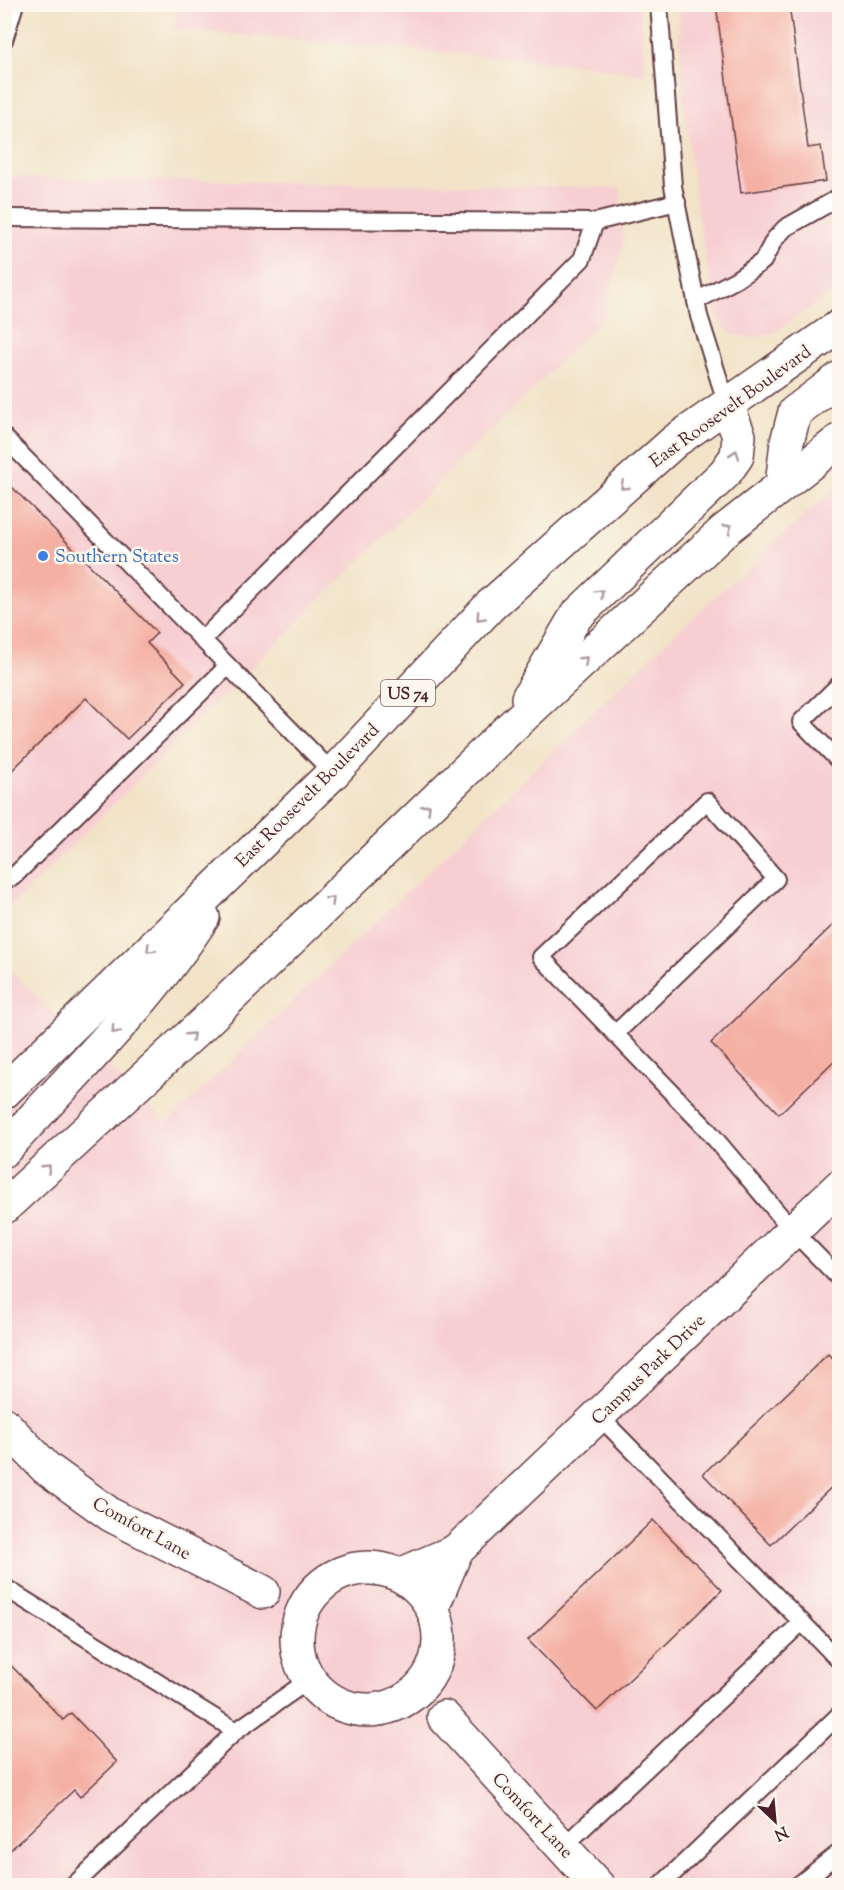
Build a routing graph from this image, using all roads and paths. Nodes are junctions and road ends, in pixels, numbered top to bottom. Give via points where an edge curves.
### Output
1 (15, 4) edge
2 (659, 4) edge
3 (4, 40) edge
4 (840, 197) edge
5 (677, 202) junction
6 (4, 218) edge
7 (595, 222) junction
8 (696, 301) junction
9 (840, 326) edge
10 (840, 378) edge
11 (727, 405) junction
12 (4, 437) edge
13 (840, 440) edge
14 (782, 485) junction
15 (202, 640) junction
16 (228, 666) junction
17 (840, 684) edge
18 (510, 728) junction
19 (840, 762) edge
20 (333, 773) junction
21 (236, 865) junction
22 (4, 880) edge
23 (615, 1034) junction
24 (4, 1092) edge
25 (4, 1150) edge
26 (840, 1186) edge
27 (4, 1208) edge
28 (793, 1231) junction
29 (840, 1279) edge
30 (599, 1416) junction
31 (4, 1424) edge
32 (456, 1551) junction
33 (400, 1575) junction
34 (4, 1587) edge
35 (263, 1592) junction
36 (314, 1593) junction
37 (432, 1608) junction
38 (802, 1622) junction
39 (296, 1636) junction
40 (840, 1661) edge
41 (429, 1676) junction
42 (309, 1680) junction
43 (384, 1708) junction
44 (840, 1714) edge
45 (444, 1717) junction
46 (236, 1731) junction
47 (563, 1847) junction
48 (840, 1852) edge
49 (73, 1886) edge
50 (598, 1886) edge
51 (660, 1886) edge
52 (797, 1886) edge

1 - 3 lane
2 - 5 lane
4 - 8 lane via 785,228 763,261
5 - 7 lane
5 - 8 lane
6 - 7 lane
7 - 15 lane via 582,259
8 - 11 lane
9 - 11 main road, East Roosevelt Boulevard / US 74
10 - 14 main road via 795,412
18 -> 11 main road via 576,616 725,473 737,456 739,436
11 -> 20 main road, East Roosevelt Boulevard / US 74 via 675,441 491,605
12 - 15 lane
13 - 14 main road
18 -> 14 main road via 724,531
15 - 16 lane
16 - 20 lane
16 - 22 lane via 13,877
17 - 19 lane via 801,722
27 -> 18 main road via 204,1023
20 - 21 main road, East Roosevelt Boulevard / US 74
21 -> 24 main road, East Roosevelt Boulevard / US 74
21 -> 25 main road via 184,947 132,1011
23 - 23 lane via 541,957 707,801 776,879
23 - 28 lane via 706,1128
26 - 28 main road, Campus Park Drive
28 - 29 lane
28 - 30 main road, Campus Park Drive
30 - 32 main road, Campus Park Drive
30 - 38 lane
31 - 35 main road, Comfort Lane via 45,1468 111,1515
32 - 33 main road, Campus Park Drive
32 - 37 main road, Campus Park Drive
33 - 36 main road, Comfort Lane via 377,1568 354,1569 332,1578
33 - 37 main road, Comfort Lane via 418,1589
34 - 46 lane
35 - 36 main road, Comfort Lane
35 - 39 main road, Comfort Lane
36 - 39 main road, Comfort Lane via 301,1613
37 - 41 main road, Comfort Lane via 439,1631 438,1654
38 - 40 lane
38 - 47 lane
39 - 42 main road, Comfort Lane via 299,1659
41 - 43 main road, Comfort Lane via 414,1694
41 - 45 main road, Comfort Lane
42 - 43 main road, Comfort Lane via 325,1697 346,1708
42 - 46 lane
43 - 45 main road, Comfort Lane
44 - 51 lane
45 - 47 main road, Comfort Lane
46 - 49 lane
47 - 50 main road, Comfort Lane
48 - 52 lane

